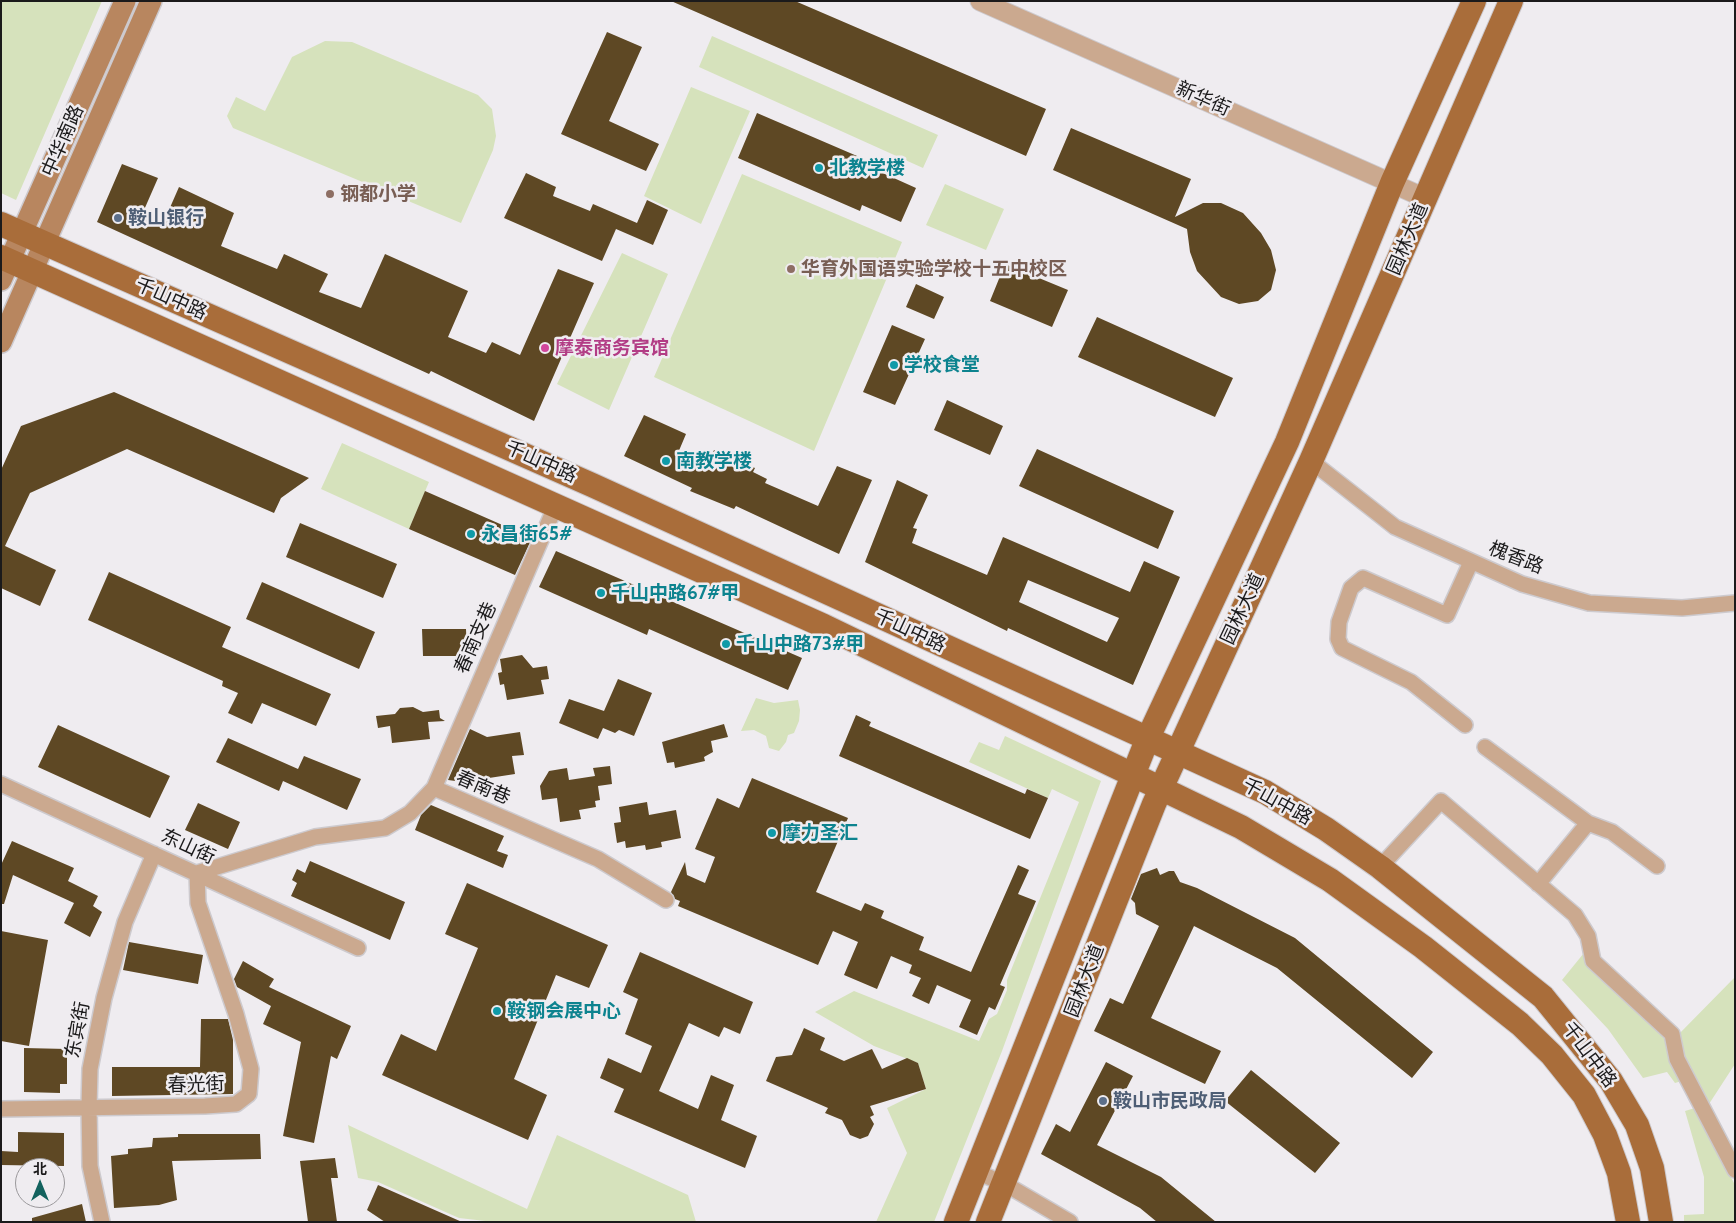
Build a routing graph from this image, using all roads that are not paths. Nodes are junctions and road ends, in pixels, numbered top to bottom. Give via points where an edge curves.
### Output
1 (125, 1) edge
2 (151, 1) edge
3 (980, 1) edge
4 (1474, 1) edge
5 (1511, 1) edge
6 (1392, 183) junction
7 (1425, 198) junction
8 (1, 224) edge
9 (22, 233) junction
10 (46, 244) junction
11 (4, 266) edge
12 (34, 272) junction
13 (1, 342) edge
14 (1311, 461) junction
15 (556, 505) junction
16 (1472, 562) junction
17 (1735, 603) edge
18 (1465, 725) dead end
19 (1146, 740) junction
20 (1485, 747) dead end
21 (1177, 753) junction
22 (1133, 774) junction
23 (1, 784) edge
24 (434, 788) junction
25 (1161, 789) junction
26 (1588, 823) junction
27 (154, 854) junction
28 (1657, 866) dead end
29 (1380, 867) junction
30 (197, 873) junction
31 (1538, 884) junction
32 (666, 900) dead end
33 (358, 948) dead end
34 (88, 1107) junction
35 (1, 1109) edge
36 (1735, 1170) edge
37 (976, 1172) junction
38 (1005, 1184) junction
39 (102, 1222) edge
40 (956, 1222) edge
41 (988, 1222) edge
42 (1070, 1222) edge
43 (1628, 1222) edge
44 (1661, 1222) edge

1 - 9 main road, 中华南路
2 - 10 main road
3 - 6 street, 新华街
4 - 6 main road, 园林大道
5 - 7 main road, 园林大道
6 - 7 street, 新华街
6 - 19 main road, 园林大道 via 1287,442
7 - 14 main road, 园林大道
8 - 9 main road, 千山中路
9 - 10 main road, 千山中路
9 - 11 main road, 中华南路
10 - 12 main road
10 - 19 main road, 千山中路 via 592,485
11 - 12 main road, 千山中路
12 - 13 main road
12 - 15 main road, 千山中路
14 - 16 street, 槐香路 via 1395,527
14 - 21 main road, 园林大道
15 - 22 main road, 千山中路 via 824,626
15 - 24 street, 春南支巷
16 - 17 street, 槐香路 via 1522,584 1589,603 1682,608
16 - 18 street via 1447,615 1363,578 1351,588 1339,622 1338,639 1342,648 1411,682
19 - 21 main road, 千山中路
19 - 22 main road, 园林大道
20 - 26 street
21 - 25 main road, 园林大道
21 - 29 main road, 千山中路 via 1265,792
22 - 25 main road, 千山中路
22 - 37 main road, 园林大道
23 - 27 street, 东山街
24 - 30 street, 春南巷 via 410,813 385,828 315,837
24 - 32 street, 春南巷 via 591,855
25 - 38 main road, 园林大道
25 - 43 main road, 千山中路 via 1241,827 1330,880 1423,947 1520,1024 1552,1055 1584,1095 1605,1135 1619,1173
26 - 28 street via 1612,832
26 - 31 street
27 - 30 street, 东山街
27 - 34 street, 东宾街 via 125,922 104,998 90,1069
29 - 31 street via 1441,801
29 - 44 main road, 千山中路 via 1543,997 1575,1034 1611,1081 1637,1125 1652,1168
30 - 33 street, 东山街
30 - 34 street, 春光街 via 198,903 251,1069 249,1094 236,1104
31 - 36 street via 1575,915 1588,936 1593,961 1672,1034 1677,1059
34 - 35 street, 春光街
34 - 39 street, 东宾街 via 90,1166
37 - 38 street
37 - 40 main road, 园林大道
38 - 41 main road, 园林大道
38 - 42 street

